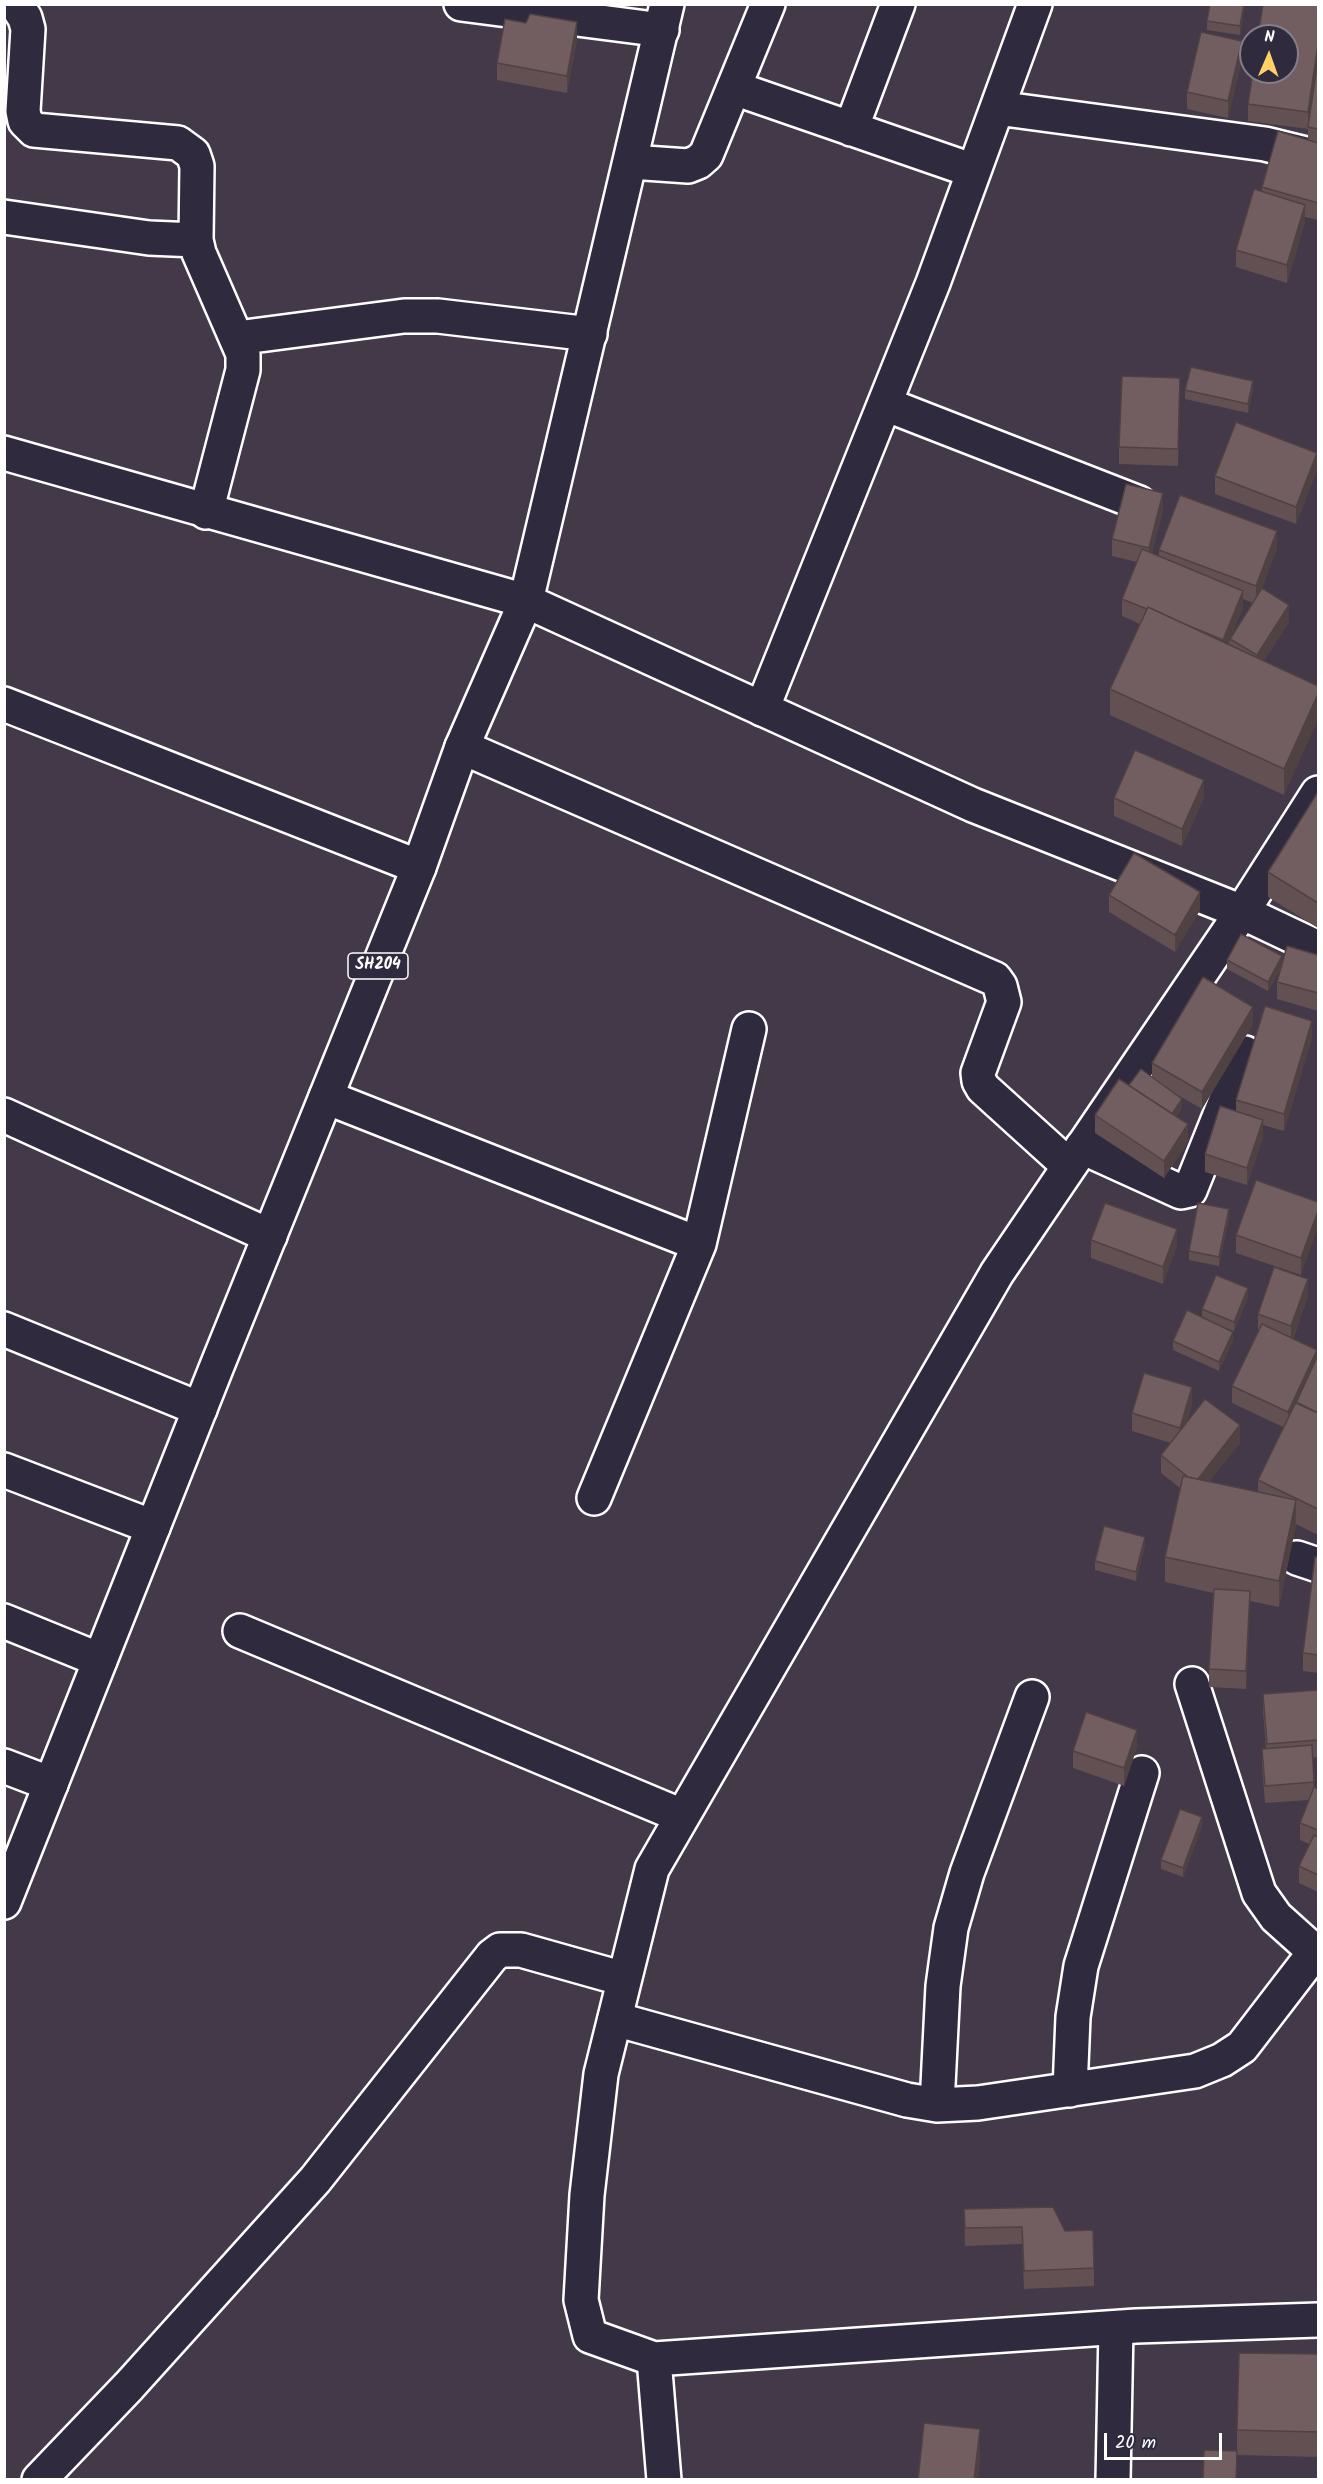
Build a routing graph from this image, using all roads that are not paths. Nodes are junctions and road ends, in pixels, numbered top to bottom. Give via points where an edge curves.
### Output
1 (16, 4) edge
2 (768, 4) edge
3 (898, 4) edge
4 (1035, 4) edge
5 (468, 5) edge
6 (665, 17) edge
7 (734, 88) junction
8 (997, 108) junction
9 (851, 129) junction
10 (1318, 157) edge
11 (631, 162) junction
12 (974, 171) junction
13 (4, 218) edge
14 (196, 240) junction
15 (590, 334) junction
16 (237, 338) junction
17 (885, 404) junction
18 (4, 453) edge
19 (1139, 503) edge
20 (206, 512) junction
21 (526, 601) junction
22 (4, 704) edge
23 (762, 709) junction
24 (462, 747) junction
25 (1318, 793) edge
26 (419, 867) junction
27 (1242, 912) junction
28 (1318, 948) edge
29 (749, 1029) dead end
30 (1245, 1053) dead end
31 (326, 1097) junction
32 (4, 1115) edge
33 (1076, 1156) junction
34 (270, 1236) junction
35 (699, 1244) junction
36 (4, 1329) edge
37 (200, 1409) junction
38 (4, 1470) edge
39 (594, 1497) dead end
40 (153, 1527) junction
41 (4, 1621) edge
42 (240, 1631) dead end
43 (100, 1660) junction
44 (1192, 1684) dead end
45 (1032, 1697) dead end
46 (4, 1766) edge
47 (1142, 1773) dead end
48 (51, 1784) junction
49 (682, 1816) junction
50 (4, 1902) edge
51 (1317, 1950) edge
52 (624, 1979) junction
53 (615, 2019) junction
54 (1070, 2090) junction
55 (937, 2105) junction
56 (1318, 2320) edge
57 (1116, 2328) junction
58 (654, 2359) junction
59 (39, 2480) edge
60 (664, 2480) edge
61 (1113, 2480) edge

1 - 14 street via 28,29 25,122 34,130 46,132 178,143 186,147 193,153 197,166
2 - 7 street
3 - 9 street
4 - 8 street
5 - 6 street
6 - 11 street, SH204
7 - 9 street
7 - 11 street via 706,155 698,162 688,166
8 - 10 street via 1265,144
8 - 12 street
9 - 12 street
11 - 15 street, SH204
12 - 17 street
13 - 14 street via 149,238
14 - 16 street via 205,270
15 - 16 street via 438,316 404,316
15 - 21 street, SH204
16 - 20 street via 243,370
17 - 19 street
17 - 23 street
18 - 20 street
20 - 21 street
21 - 23 street
21 - 24 street, SH204
22 - 26 street
23 - 27 street via 973,806
24 - 26 street, SH204
24 - 33 street via 995,979 1004,1002 978,1074 979,1081 983,1088
25 - 27 street
26 - 31 street, SH204
27 - 28 street
27 - 33 street
29 - 35 street
30 - 33 street via 1186,1193
31 - 34 street, SH204
31 - 35 street
32 - 34 street
33 - 49 street via 997,1273
34 - 37 street, SH204
35 - 39 street
36 - 37 street
37 - 40 street, SH204
38 - 40 street
40 - 43 street, SH204
41 - 43 street
42 - 49 street
43 - 48 street, SH204
44 - 51 street via 1259,1893 1276,1917
45 - 55 street via 967,1873 951,1928 943,1986
46 - 48 street
47 - 54 street via 1081,1966 1073,2016
48 - 50 street, SH204
49 - 52 street via 652,1869
51 - 54 street via 1242,2047 1222,2060 1196,2071
52 - 53 street
52 - 59 street via 521,1950 500,1950 492,1956 315,2180
53 - 55 street
53 - 58 street via 601,2074 580,2300 590,2336
54 - 55 street
56 - 57 street
57 - 58 street
57 - 61 street
58 - 60 street

